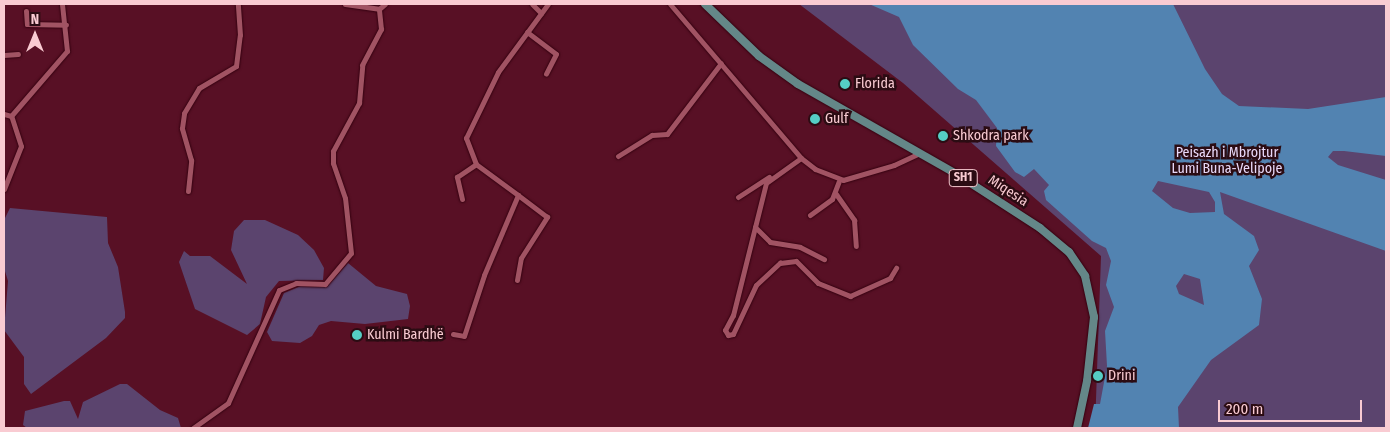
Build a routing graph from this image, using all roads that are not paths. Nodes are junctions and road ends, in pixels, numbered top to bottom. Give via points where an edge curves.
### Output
1 (62, 4) edge
2 (238, 4) edge
3 (345, 4) edge
4 (385, 4) edge
5 (532, 4) edge
6 (548, 4) edge
7 (670, 4) edge
8 (705, 4) edge
9 (380, 9) junction
10 (26, 11) dead end
11 (541, 13) junction
12 (66, 25) junction
13 (527, 32) junction
14 (4, 54) edge
15 (18, 54) dead end
16 (721, 63) junction
17 (546, 74) dead end
18 (4, 114) edge
19 (11, 116) junction
20 (920, 153) junction
21 (618, 156) dead end
22 (801, 158) junction
23 (476, 164) junction
24 (775, 174) junction
25 (839, 181) junction
26 (4, 189) edge
27 (188, 192) dead end
28 (836, 194) junction
29 (518, 195) junction
30 (738, 197) dead end
31 (462, 199) dead end
32 (810, 215) dead end
33 (754, 227) junction
34 (856, 246) dead end
35 (824, 259) dead end
36 (896, 268) dead end
37 (517, 280) dead end
38 (452, 334) dead end
39 (193, 428) edge
40 (1077, 428) edge

1 - 12 street
2 - 27 street via 240,35 236,66 199,88 184,113 182,128 191,160
3 - 9 street
4 - 9 street
5 - 11 street
6 - 11 street
7 - 16 street
8 - 20 main road, Miqesia / SH1 via 759,56 798,84
9 - 39 street via 381,29 362,65 359,103 333,151 332,163 345,198 350,253 325,284 296,283 279,290 228,403
10 - 12 street via 26,24
11 - 13 street
12 - 19 street via 67,51
13 - 17 street via 556,54
13 - 23 street via 498,72 468,134 467,142
14 - 15 street
16 - 21 street via 667,134 652,135
16 - 22 street
18 - 19 street
19 - 26 street via 21,146 13,174
20 - 25 street via 894,166
20 - 40 main road, Miqesia / SH1 via 1046,232 1068,252 1085,276 1093,305 1094,331
22 - 24 street
22 - 25 street
23 - 29 street
23 - 31 street via 457,177
24 - 30 street
24 - 33 street via 764,187
25 - 28 street
28 - 32 street
28 - 34 street via 852,216
29 - 37 street via 547,217 521,258
29 - 38 street via 484,275 464,336
33 - 35 street via 770,242 800,247
33 - 36 street via 733,315 725,330 730,336 756,285 780,263 796,262 818,283 850,296 890,278

